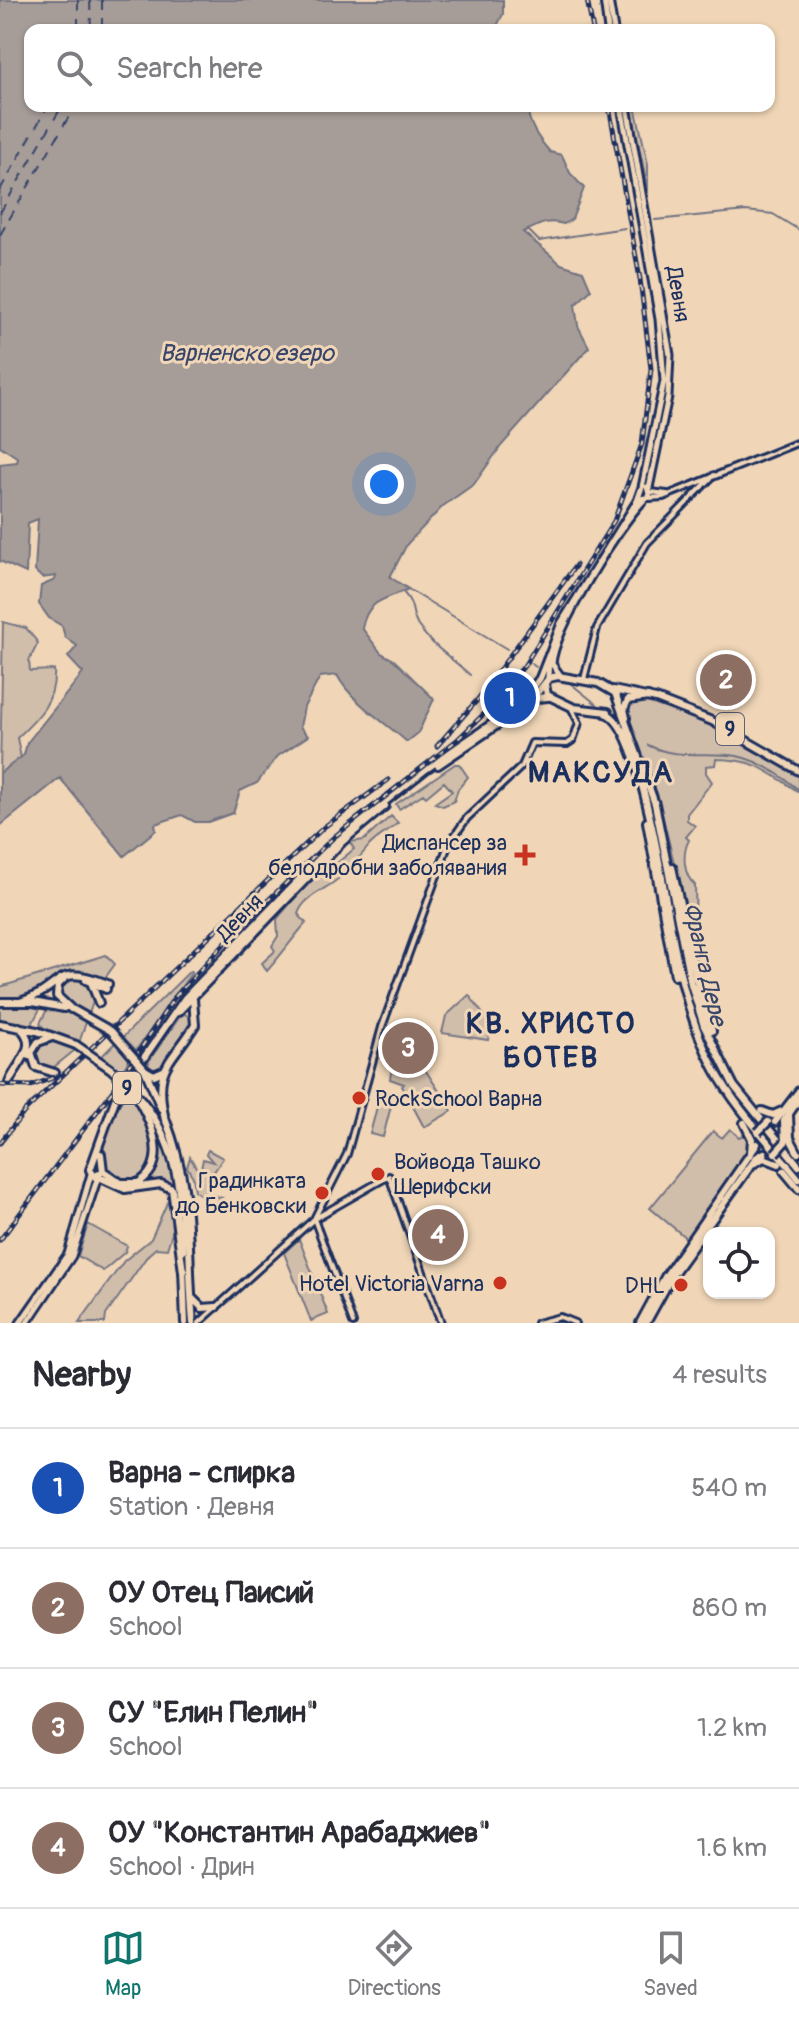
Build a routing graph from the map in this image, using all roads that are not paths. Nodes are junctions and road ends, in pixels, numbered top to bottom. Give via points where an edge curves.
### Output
1 (606, 0) edge
2 (610, 24) edge
3 (622, 112) edge
4 (628, 112) edge
5 (799, 442) edge
6 (714, 475) junction
7 (646, 494) junction
8 (549, 655) junction
9 (561, 676) junction
10 (584, 679) junction
11 (546, 682) junction
12 (613, 690) junction
13 (638, 693) junction
14 (548, 697) junction
15 (648, 697) junction
16 (617, 702) junction
17 (515, 706) junction
18 (570, 707) junction
19 (585, 710) junction
20 (605, 713) junction
21 (579, 719) junction
22 (630, 728) junction
23 (799, 771) edge
24 (643, 795) junction
25 (662, 836) junction
26 (675, 976) dead end
27 (87, 980) junction
28 (196, 994) junction
29 (0, 1002) edge
30 (20, 1002) junction
31 (99, 1003) dead end
32 (183, 1003) junction
33 (72, 1010) junction
34 (192, 1014) junction
35 (174, 1017) junction
36 (0, 1024) edge
37 (18, 1026) junction
38 (712, 1031) dead end
39 (56, 1037) junction
40 (31, 1052) junction
41 (165, 1068) junction
42 (145, 1070) junction
43 (55, 1073) dead end
44 (132, 1089) junction
45 (799, 1091) edge
46 (799, 1099) edge
47 (790, 1108) junction
48 (762, 1111) dead end
49 (165, 1120) junction
50 (772, 1122) junction
51 (744, 1123) dead end
52 (784, 1128) junction
53 (757, 1144) junction
54 (764, 1153) junction
55 (798, 1153) edge
56 (779, 1164) dead end
57 (799, 1166) edge
58 (746, 1168) junction
59 (784, 1171) dead end
60 (98, 1172) junction
61 (799, 1179) edge
62 (799, 1189) edge
63 (314, 1219) junction
64 (183, 1272) junction
65 (192, 1297) junction
66 (214, 1309) junction
67 (20, 1323) edge
68 (27, 1323) edge
69 (185, 1323) edge
70 (194, 1323) edge
71 (353, 1323) edge
72 (441, 1323) edge
73 (537, 1323) edge
74 (575, 1323) edge
75 (643, 1323) edge

1 - 2 main road
3 - 7 main road, Девня via 664,355
4 - 7 main road, Девня via 670,355 667,403
5 - 6 street
6 - 7 street via 669,494
6 - 10 street via 647,543 597,628
7 - 8 main road, Девня via 564,617
7 - 9 main road, Девня via 558,638 552,667
8 - 11 main road, Девня
8 - 17 main road via 536,685
9 - 10 main road, 9
9 - 11 main road, 9
10 - 12 main road, 9
11 - 14 main road
11 - 17 main road, Девня / 9
12 - 13 main road, 9
12 - 16 main road
13 - 15 main road, 9
13 - 16 main road
14 - 18 main road
14 - 28 main road, Девня / 9 via 537,698 427,773 342,842
15 - 22 main road via 625,704
15 - 23 main road, 9 via 724,726
16 - 20 main road
16 - 22 main road
17 - 32 main road, Девня / 9 via 338,839
18 - 19 main road
18 - 21 street
19 - 20 main road
19 - 21 street
20 - 24 main road via 615,718 624,734
21 - 63 street via 577,736 570,742 539,741 528,748 522,766 467,818 448,845 380,1032 347,1154
22 - 25 main road
24 - 26 main road
24 - 61 main road via 696,1029 727,1089
25 - 38 main road
25 - 57 main road via 704,1026 741,1096
27 - 30 main road via 107,987 83,974 67,974 41,995
27 - 31 main road
27 - 33 main road via 71,977 59,983 58,999
28 - 32 main road, Девня / 9
28 - 34 main road
29 - 30 main road, 9
30 - 33 main road, 9
32 - 34 main road
32 - 35 main road, Девня / 9
32 - 60 main road, Девня via 115,1100 100,1135
33 - 42 main road, 9, bridge via 111,1031
34 - 35 main road
34 - 41 main road, 9 via 193,1030
35 - 60 main road, Девня / 9 via 116,1105
36 - 37 main road, 9
37 - 39 main road, 9
37 - 40 main road via 29,1044 10,1080
39 - 40 main road via 40,1040
39 - 44 main road, 9, bridge via 98,1059
40 - 43 main road via 39,1069
41 - 42 main road, 9 via 154,1075
41 - 49 main road via 160,1094
42 - 49 main road
44 - 60 main road, 9 via 153,1134 154,1165 135,1184
44 - 64 main road via 158,1125 175,1165
45 - 47 main road
46 - 47 main road
47 - 48 main road via 775,1115
47 - 50 main road
47 - 52 main road
47 - 55 main road via 789,1136
49 - 65 main road via 186,1185
50 - 52 main road
50 - 53 main road, bridge via 758,1132
51 - 58 main road via 753,1142
52 - 54 main road, bridge via 785,1142 775,1153
53 - 54 main road
53 - 58 main road
54 - 58 main road
56 - 58 main road via 762,1158
58 - 75 main road via 665,1277
59 - 62 main road
60 - 64 main road via 125,1189 161,1184 172,1189
60 - 67 main road, Девня via 68,1254
60 - 68 main road, Девня via 72,1256
63 - 66 street
63 - 71 street
63 - 72 street via 389,1176
64 - 69 main road
65 - 66 main road via 202,1308
65 - 70 main road
66 - 70 street
73 - 74 street via 560,1317

